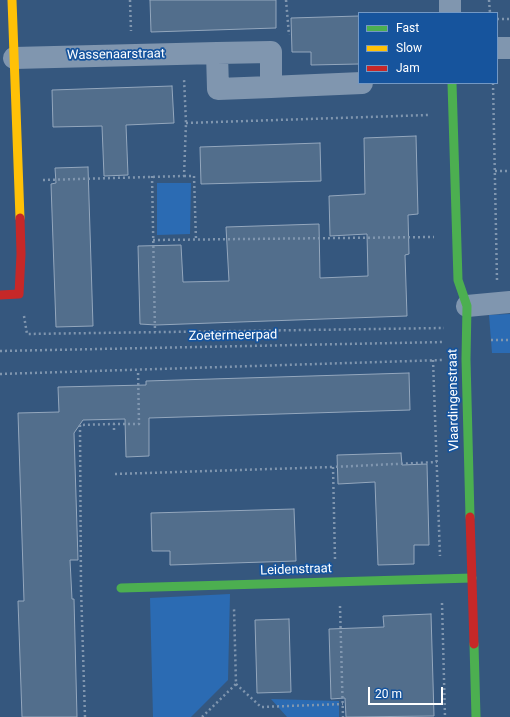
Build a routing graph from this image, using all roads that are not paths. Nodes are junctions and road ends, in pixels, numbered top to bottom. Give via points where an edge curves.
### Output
1 (450, 0) edge
2 (8, 7) edge
3 (450, 12) edge
4 (498, 48) edge
5 (510, 48) edge
6 (217, 53) junction
7 (14, 58) junction
8 (358, 83) edge
9 (452, 84) edge
10 (272, 87) junction
11 (0, 295) edge
12 (504, 302) edge
13 (467, 306) junction
14 (472, 578) junction
15 (121, 588) dead end
16 (476, 717) edge

1 - 3 street
2 - 7 street
4 - 5 street
6 - 7 street, Wassenaarstraat
6 - 10 street, Wassenaarstraat via 271,52
6 - 10 street via 218,89
7 - 11 street via 21,254 19,294
8 - 10 street
9 - 13 street, Vlaardingenstraat via 458,280
12 - 13 street
13 - 14 street, Vlaardingenstraat
14 - 15 street, Leidenstraat
14 - 16 street, Vlaardingenstraat

